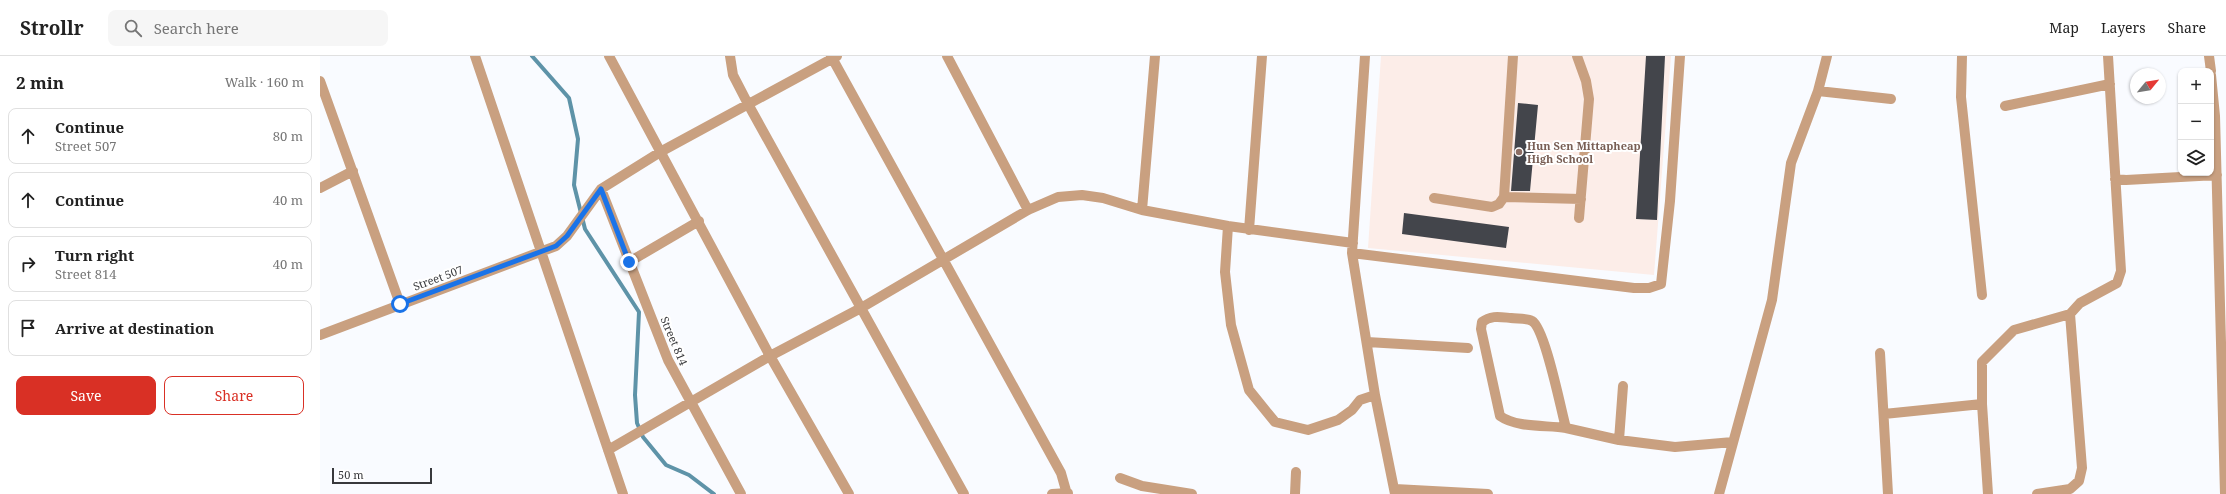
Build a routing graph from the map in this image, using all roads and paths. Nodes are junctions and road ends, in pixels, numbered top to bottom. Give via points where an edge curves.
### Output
1 (475, 56) edge
2 (609, 56) edge
3 (730, 56) edge
4 (947, 56) edge
5 (1155, 56) edge
6 (1262, 56) edge
7 (1365, 56) edge
8 (1513, 56) edge
9 (1577, 56) edge
10 (1680, 56) edge
11 (1827, 56) edge
12 (1962, 56) edge
13 (2108, 56) edge
14 (2209, 56) edge
15 (834, 57) edge
16 (2211, 68) edge
17 (320, 80) edge
18 (2110, 84) junction
19 (1818, 91) junction
20 (1891, 99) dead end
21 (748, 104) junction
22 (2214, 104) edge
23 (2005, 106) dead end
24 (662, 151) junction
25 (353, 171) junction
26 (2217, 175) junction
27 (2116, 179) junction
28 (320, 188) edge
29 (601, 189) junction
30 (1504, 197) junction
31 (1434, 198) dead end
32 (1581, 199) junction
33 (1028, 210) junction
34 (1142, 210) junction
35 (1579, 218) dead end
36 (699, 221) junction
37 (1228, 226) junction
38 (1249, 230) junction
39 (1352, 248) junction
40 (541, 253) junction
41 (942, 261) junction
42 (629, 262) junction
43 (1982, 295) dead end
44 (400, 304) junction
45 (860, 308) junction
46 (2070, 314) junction
47 (320, 335) edge
48 (1367, 342) junction
49 (1468, 348) dead end
50 (1880, 352) dead end
51 (770, 356) junction
52 (1623, 386) dead end
53 (1376, 395) junction
54 (690, 403) junction
55 (1982, 404) junction
56 (1884, 414) junction
57 (1566, 428) junction
58 (1619, 440) junction
59 (1733, 442) junction
60 (608, 450) junction
61 (1296, 472) dead end
62 (1120, 478) dead end
63 (1141, 490) edge
64 (1395, 492) edge
65 (1067, 493) edge
66 (623, 494) edge
67 (741, 494) edge
68 (849, 494) edge
69 (964, 494) edge
70 (1052, 494) edge
71 (1192, 494) edge
72 (1295, 494) edge
73 (1488, 494) edge
74 (1719, 494) edge
75 (1888, 494) edge
76 (1988, 494) edge
77 (2037, 494) edge
78 (2225, 494) edge

1 - 40 street
2 - 24 street
3 - 21 street via 733,75
4 - 33 street
5 - 34 street
6 - 38 street
7 - 39 street
8 - 30 street
9 - 32 street via 1589,99
10 - 39 street via 1670,201 1660,284 1649,288 1634,288
11 - 19 street
12 - 43 street via 1961,97
13 - 18 street
14 - 16 street
15 - 21 street
15 - 41 street
17 - 25 street
18 - 23 street
18 - 27 street
19 - 20 street
19 - 59 street via 1791,163 1772,300
21 - 24 street
21 - 45 street
22 - 26 street
24 - 29 street
24 - 36 street
25 - 28 street
25 - 44 street
26 - 27 street
26 - 78 street
27 - 46 street via 2121,271 2116,282 2080,303
29 - 40 street, Street 507 via 567,236 556,246
29 - 42 street, Street 814
30 - 31 street via 1499,204 1492,207
30 - 32 street
32 - 35 street
33 - 34 street via 1058,197 1082,195 1103,198
33 - 41 street
34 - 37 street
36 - 42 street
36 - 51 street
37 - 38 street
37 - 53 street via 1224,272 1231,324 1249,390 1275,422 1308,430 1338,420 1352,410 1360,400
38 - 39 street
39 - 48 street
40 - 44 street, Street 507
40 - 60 street
41 - 45 street
41 - 65 street via 1061,473
42 - 54 street, Street 814 via 668,360
44 - 47 street, Street 507
45 - 51 street
45 - 69 street
46 - 55 street via 2014,330 1982,362
46 - 77 street via 2082,468 2079,481 2070,489
48 - 49 street
48 - 53 street
50 - 56 street
51 - 54 street
51 - 68 street
52 - 58 street
53 - 64 street
54 - 60 street
54 - 67 street, Street 814
55 - 56 street
55 - 76 street
56 - 75 street
57 - 57 street via 1512,422 1500,416 1481,329 1482,322 1494,316 1532,321 1537,326 1545,344
57 - 58 street
58 - 59 street via 1675,447
59 - 74 street
60 - 66 street
61 - 72 street
62 - 63 street
63 - 71 street
64 - 73 street
65 - 70 street

